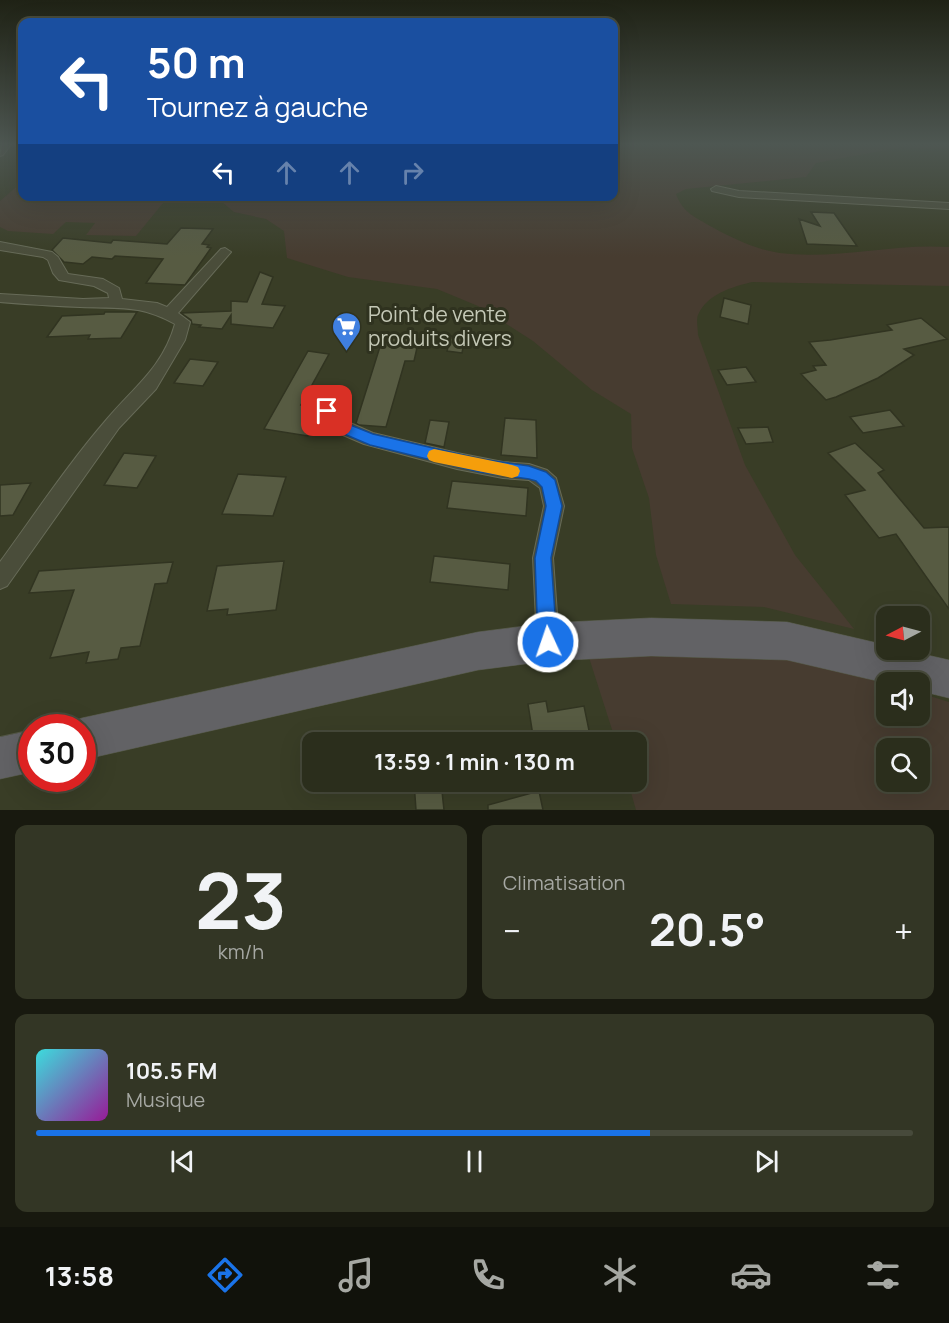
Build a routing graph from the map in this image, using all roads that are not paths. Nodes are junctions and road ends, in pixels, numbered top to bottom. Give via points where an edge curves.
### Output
1 (716, 189) dead end
2 (949, 206) edge
3 (0, 246) edge
4 (225, 252) dead end
5 (0, 298) edge
6 (113, 302) junction
7 (168, 315) junction
8 (327, 411) dead end
9 (0, 579) edge
10 (548, 642) junction
11 (949, 679) edge
12 (96, 736) edge
13 (18, 754) edge
14 (0, 758) edge

1 - 2 street via 739,195
3 - 6 street via 49,255 64,277 98,282 114,291
4 - 7 street
5 - 6 street
6 - 7 street via 157,308
7 - 9 street via 183,321 178,339 150,385 113,423
8 - 10 street via 335,424 370,439 480,466 529,472 549,484 554,506 543,558
10 - 11 highway via 651,637 787,641
10 - 12 highway via 478,651
13 - 14 highway

